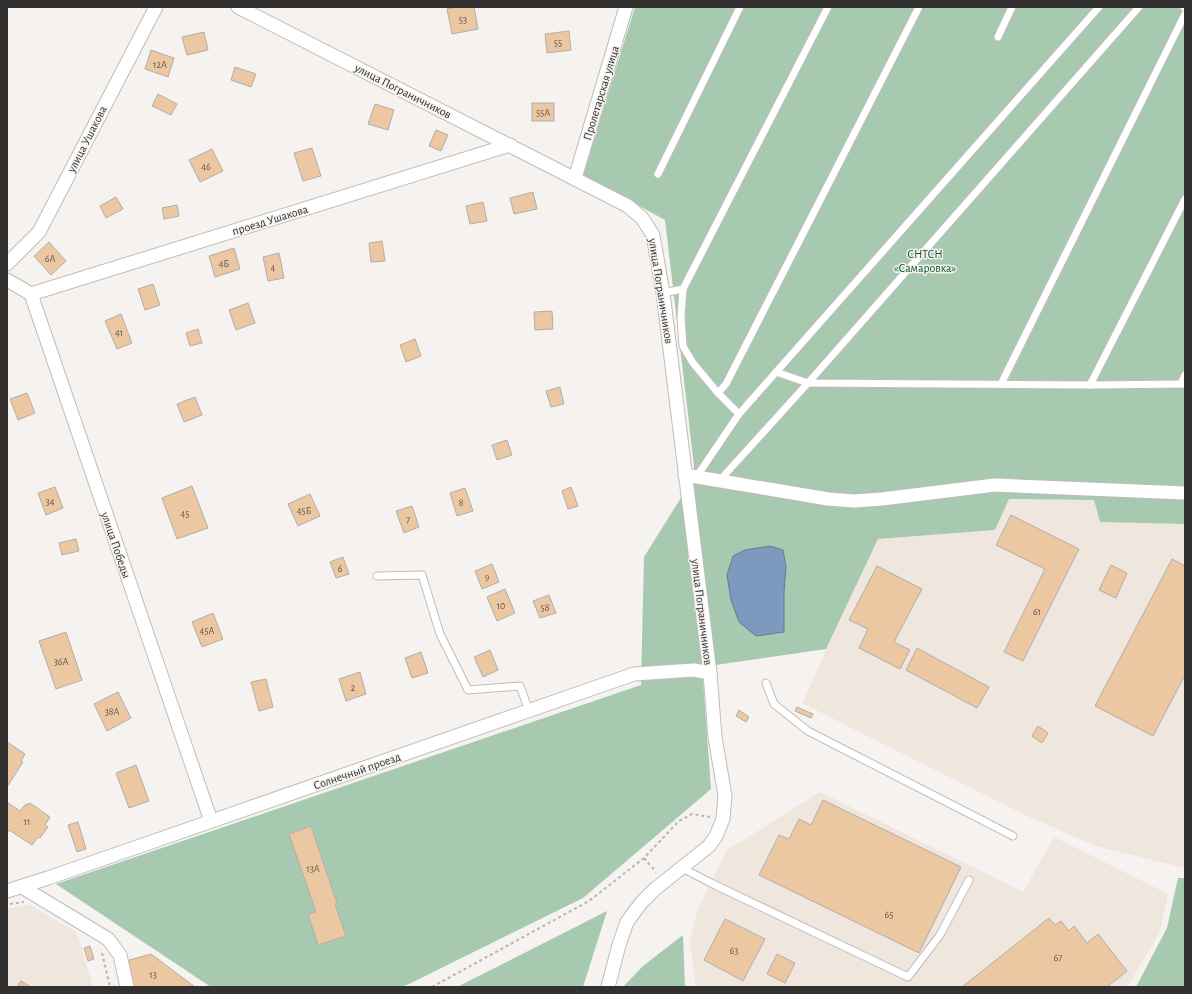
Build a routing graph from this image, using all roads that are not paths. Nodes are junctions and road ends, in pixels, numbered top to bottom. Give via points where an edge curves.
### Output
1 (156, 7) edge
2 (238, 7) edge
3 (626, 7) edge
4 (740, 7) edge
5 (828, 7) edge
6 (919, 7) edge
7 (1012, 7) edge
8 (1099, 7) edge
9 (1139, 7) edge
10 (1185, 14) edge
11 (998, 37) dead end
12 (510, 145) junction
13 (658, 174) dead end
14 (576, 178) junction
15 (1185, 199) edge
16 (7, 264) edge
17 (7, 280) edge
18 (683, 290) junction
19 (31, 294) junction
20 (663, 294) junction
21 (776, 372) junction
22 (1185, 375) edge
23 (808, 383) junction
24 (1001, 384) junction
25 (1183, 384) edge
26 (1090, 385) junction
27 (718, 393) junction
28 (739, 414) junction
29 (691, 476) junction
30 (720, 480) junction
31 (1185, 493) edge
32 (377, 576) dead end
33 (710, 673) junction
34 (766, 683) dead end
35 (529, 711) junction
36 (211, 822) junction
37 (1013, 836) dead end
38 (682, 868) junction
39 (969, 880) dead end
40 (22, 887) junction
41 (7, 891) edge
42 (127, 987) edge
43 (608, 987) edge

1 - 16 street, улица Ушакова via 39,232
2 - 12 street, улица Пограничников
3 - 14 street, Пролетарская улица
4 - 13 lane
5 - 18 lane
6 - 27 lane via 726,384
7 - 11 lane
8 - 21 lane
9 - 23 lane
10 - 24 lane
12 - 14 street, улица Пограничников
12 - 19 street, проезд Ушакова
14 - 20 street, улица Пограничников via 628,206 642,218 653,235
15 - 26 lane
17 - 19 street
18 - 20 lane
18 - 27 lane via 683,346 693,363
19 - 36 street, улица Победы
20 - 29 street, улица Пограничников
21 - 23 lane
21 - 28 lane
22 - 25 lane
23 - 24 lane
23 - 30 lane
24 - 26 lane
25 - 26 lane
27 - 28 lane
28 - 29 lane
29 - 30 street
29 - 33 street, улица Пограничников
30 - 31 street via 828,499 854,500 995,486
32 - 35 lane via 422,575 440,634 468,690 520,686
33 - 35 street, Солнечный проезд via 694,670 634,674
33 - 38 street, улица Пограничников via 715,737 725,796 723,819 709,846
34 - 37 lane via 774,704 808,731
35 - 36 street, Солнечный проезд
36 - 40 street, Солнечный проезд
38 - 39 lane via 908,977 940,935
38 - 43 street, улица Пограничников via 655,889 627,922
40 - 41 street, Солнечный проезд
40 - 42 street via 108,939 120,955

